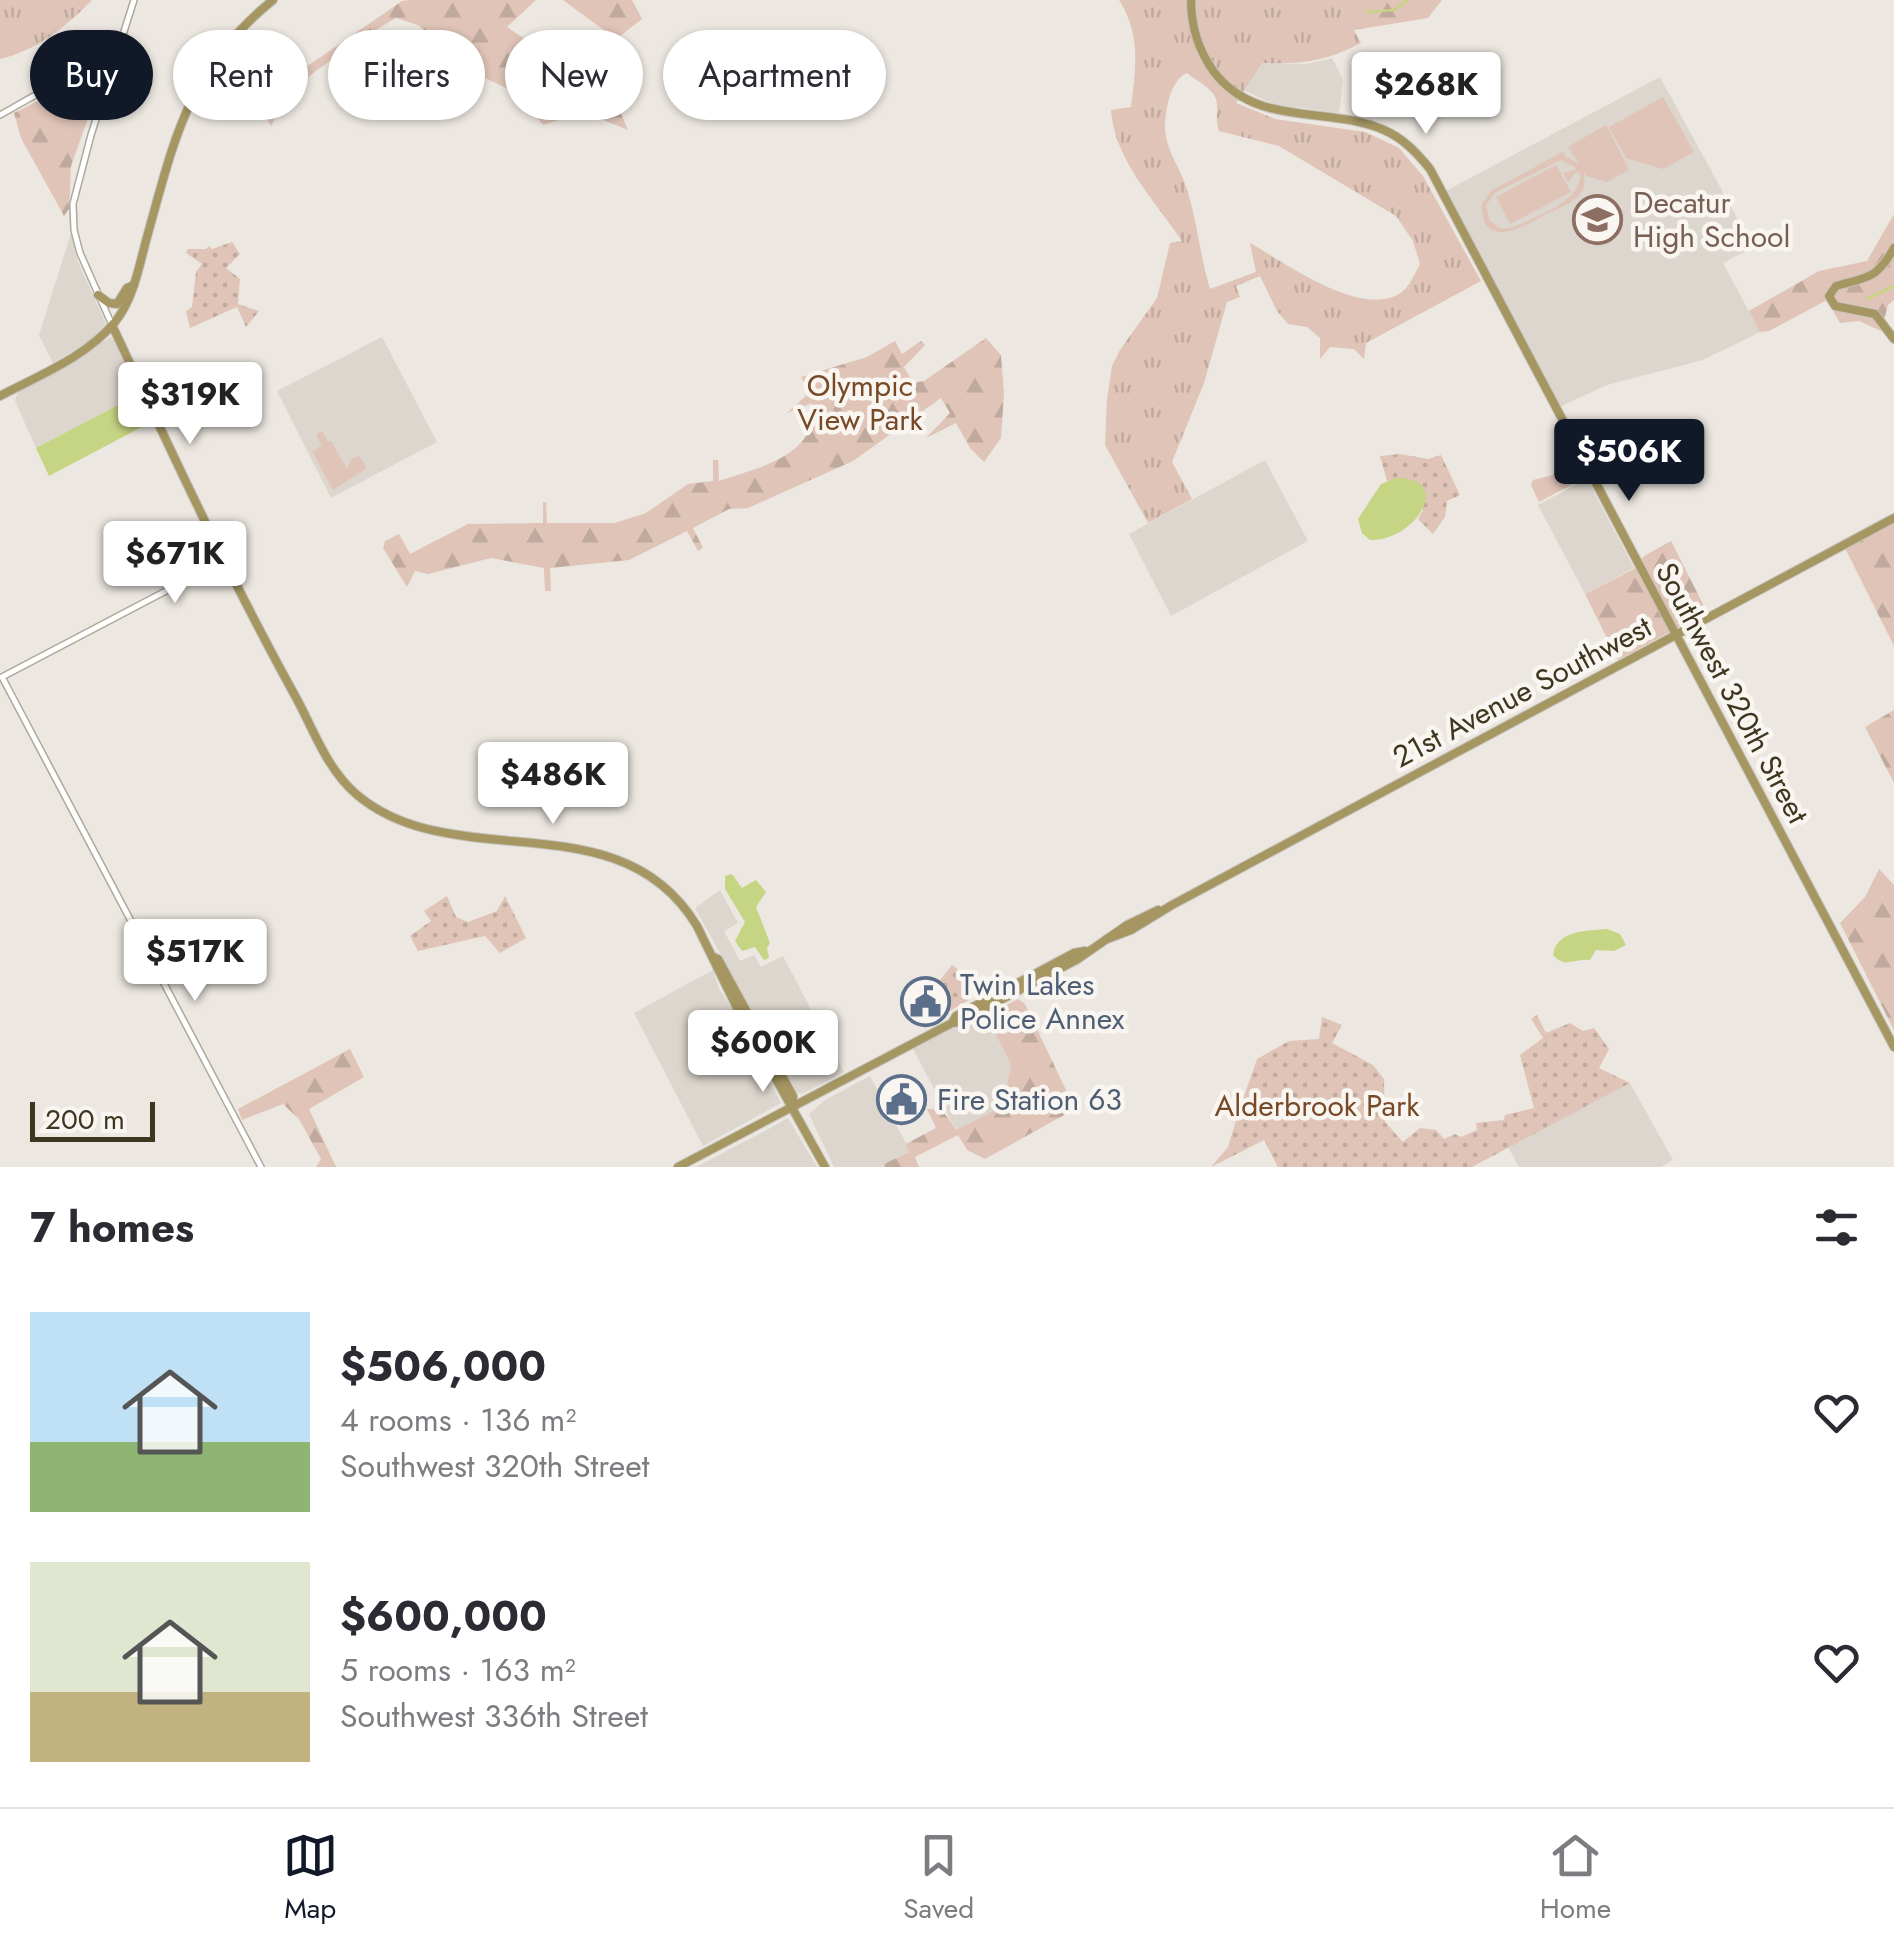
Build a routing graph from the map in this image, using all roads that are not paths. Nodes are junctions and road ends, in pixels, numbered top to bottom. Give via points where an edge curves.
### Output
1 (134, 0) edge
2 (273, 0) edge
3 (1191, 0) edge
4 (124, 30) edge
5 (30, 100) edge
6 (0, 115) edge
7 (96, 120) edge
8 (1894, 248) edge
9 (134, 285) junction
10 (98, 294) junction
11 (112, 326) junction
12 (1894, 338) edge
13 (3, 394) edge
14 (1894, 518) edge
15 (222, 561) junction
16 (1676, 634) junction
17 (2, 677) edge
18 (713, 957) junction
19 (742, 1018) junction
20 (757, 1031) junction
21 (1894, 1046) edge
22 (793, 1107) junction
23 (261, 1167) edge
24 (678, 1167) edge
25 (825, 1167) edge

1 - 4 street
2 - 9 main road via 220,50 186,106
3 - 16 main road, Southwest 320th Street via 1202,54 1238,96 1272,110 1381,129 1426,164
5 - 6 street
7 - 10 street via 75,191 74,230
8 - 12 main road via 1876,273 1836,286 1829,296 1835,306 1875,314
9 - 10 main road via 117,304
9 - 11 main road
10 - 11 street
11 - 13 main road via 75,356
11 - 15 main road
14 - 16 main road, 21st Avenue Southwest
15 - 17 street
15 - 18 main road via 328,760 368,803 418,826 588,851 635,866 677,898
16 - 21 main road, Southwest 320th Street
16 - 22 main road, 21st Avenue Southwest
17 - 23 street
18 - 19 main road
18 - 20 main road
19 - 20 main road
19 - 22 main road
20 - 22 main road via 794,1096
22 - 24 main road, 21st Avenue Southwest
22 - 25 main road

